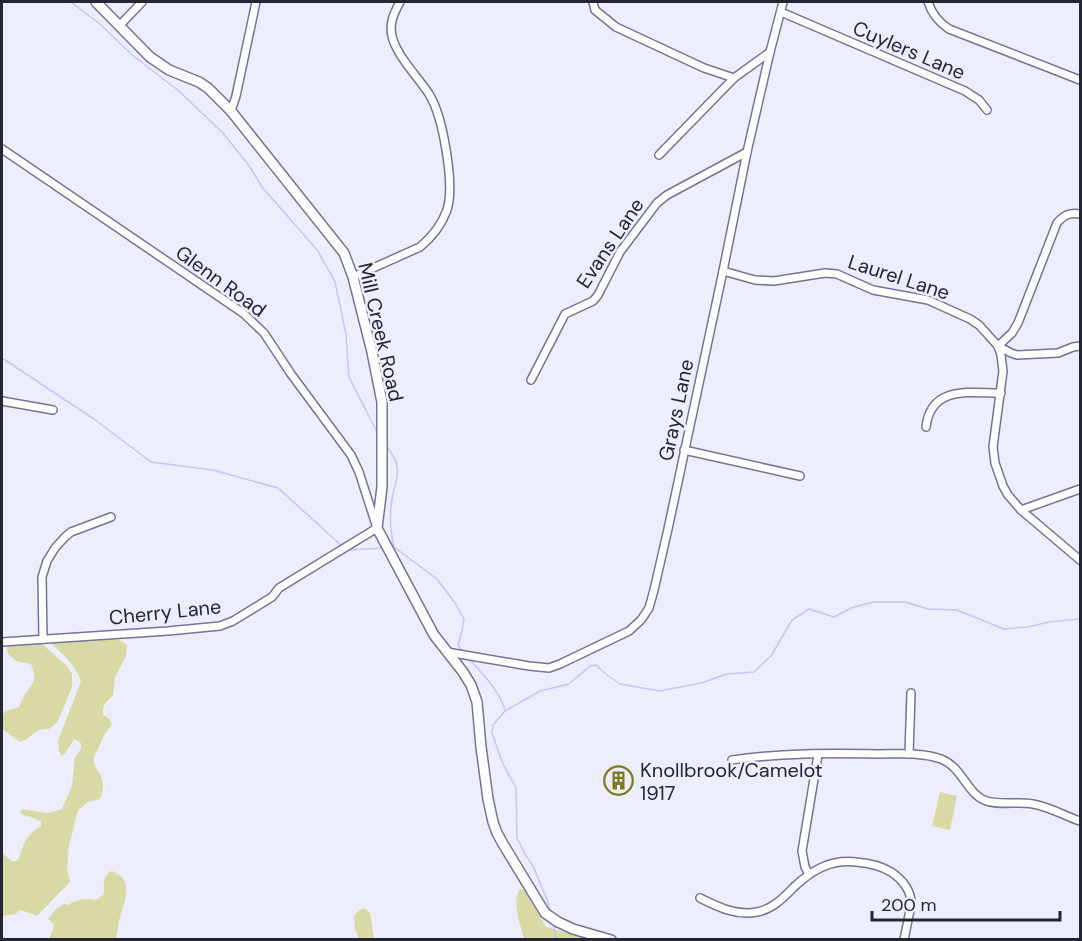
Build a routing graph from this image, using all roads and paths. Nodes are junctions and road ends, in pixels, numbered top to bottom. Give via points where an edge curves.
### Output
1 (96, 2) edge
2 (142, 2) edge
3 (256, 2) edge
4 (400, 2) edge
5 (593, 2) edge
6 (783, 2) edge
7 (928, 2) edge
8 (781, 12) junction
9 (119, 26) junction
10 (770, 52) junction
11 (734, 78) junction
12 (1080, 80) edge
13 (987, 110) dead end
14 (231, 111) junction
15 (2, 149) edge
16 (747, 152) junction
17 (659, 155) dead end
18 (1080, 214) edge
19 (723, 272) junction
20 (353, 277) junction
21 (998, 346) junction
22 (1080, 346) edge
23 (531, 380) dead end
24 (1001, 393) junction
25 (2, 401) edge
26 (53, 410) dead end
27 (926, 427) dead end
28 (684, 450) junction
29 (800, 476) dead end
30 (1080, 489) edge
31 (1021, 510) junction
32 (111, 517) dead end
33 (377, 528) junction
34 (1080, 560) edge
35 (44, 639) junction
36 (2, 642) edge
37 (446, 652) junction
38 (911, 693) dead end
39 (909, 754) junction
40 (818, 755) junction
41 (732, 760) dead end
42 (1080, 821) edge
43 (809, 874) junction
44 (700, 898) dead end
45 (611, 939) edge
46 (904, 939) edge

1 - 9 street, Mill Creek Road
2 - 9 street
3 - 14 street
4 - 20 street via 391,21 391,34 395,47 437,109 450,197 430,239
5 - 11 street via 595,10 616,27
6 - 8 street, Grays Lane
7 - 12 street via 937,19 949,29
8 - 10 street, Grays Lane
8 - 13 street, Cuylers Lane via 965,91
9 - 14 street, Mill Creek Road via 150,57 199,82
10 - 11 street
10 - 16 street, Grays Lane
11 - 17 street
14 - 20 street, Mill Creek Road via 344,253
15 - 33 street, Glenn Road via 256,324 351,455
16 - 19 street, Grays Lane
16 - 23 street, Evans Lane via 657,202 620,252 598,295 565,314
18 - 21 street via 1067,214 1057,223 1018,323
19 - 21 street, Laurel Lane via 774,281 837,274 873,290 935,303 979,326
19 - 28 street, Grays Lane
20 - 33 street, Mill Creek Road via 382,402 382,487
21 - 22 street via 1017,355 1058,353
21 - 24 street via 1003,371
24 - 27 street via 948,394 932,407
24 - 31 street via 993,447 995,463 1003,486
25 - 26 street
28 - 29 street
28 - 37 street, Grays Lane via 649,608 629,631 549,668
30 - 31 street
31 - 34 street
32 - 35 street via 71,532 47,561 42,577
33 - 35 street, Cherry Lane via 220,626
33 - 37 street
35 - 36 street, Cherry Lane
37 - 45 street via 463,672 477,702 485,780 493,822 503,844 544,913 573,929
38 - 39 street
39 - 40 street
39 - 42 street via 949,763 983,800 1032,804
40 - 41 street
40 - 43 street via 802,851
43 - 44 street via 778,903 758,912 737,913
43 - 46 street via 830,863 846,861 880,866 896,875 911,900

